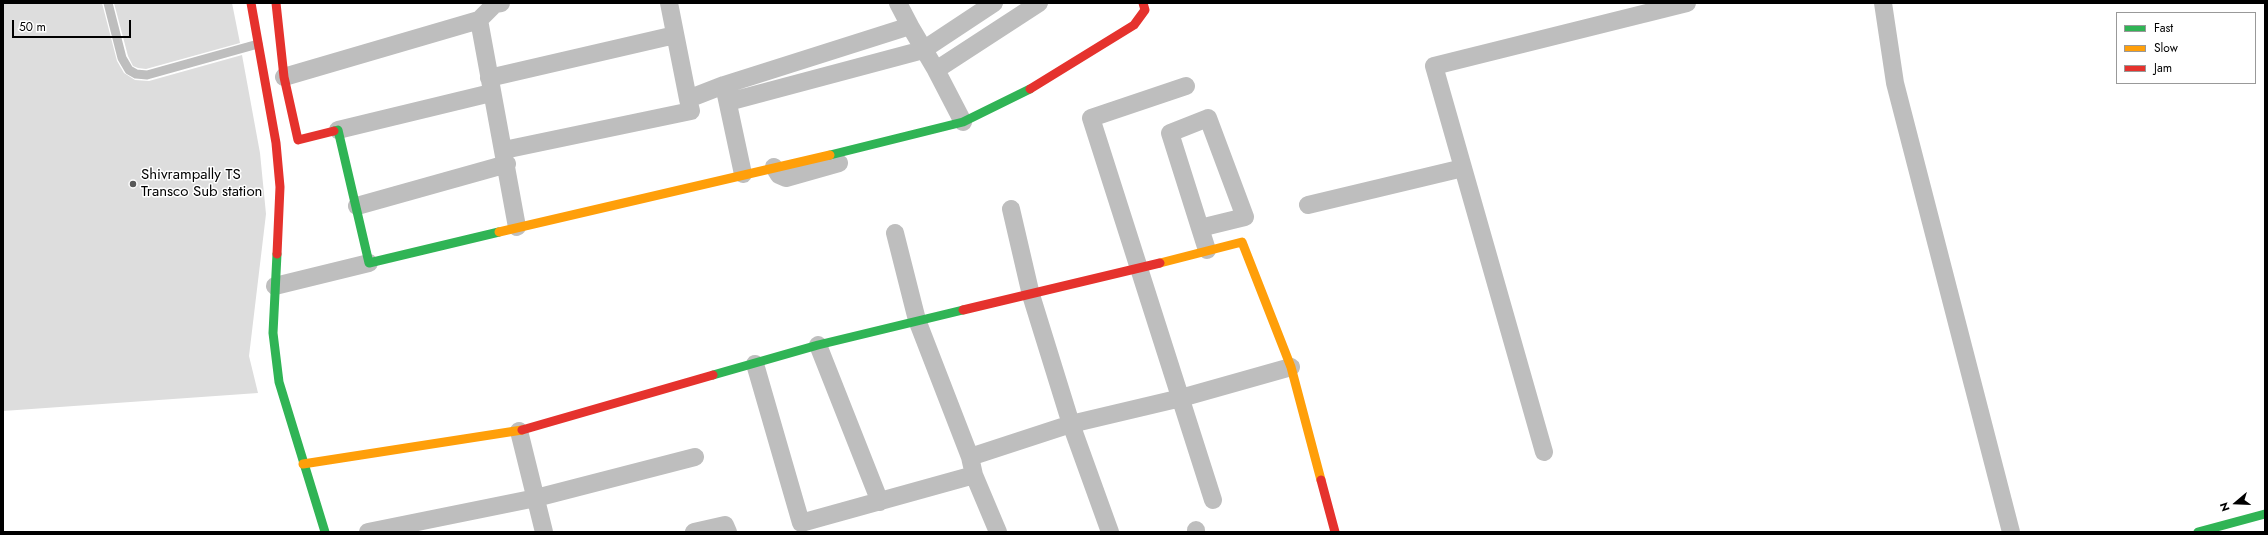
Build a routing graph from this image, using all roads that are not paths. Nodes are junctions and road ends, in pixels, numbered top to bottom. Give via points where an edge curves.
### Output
1 (108, 3) edge
2 (501, 3) edge
3 (898, 3) edge
4 (994, 3) edge
5 (1039, 3) edge
6 (1143, 3) edge
7 (1687, 3) edge
8 (1883, 3) edge
9 (254, 4) edge
10 (674, 4) edge
11 (277, 12) edge
12 (479, 20) junction
13 (255, 25) junction
14 (910, 26) junction
15 (675, 35) junction
16 (258, 44) junction
17 (923, 50) junction
18 (936, 70) junction
19 (284, 77) junction
20 (490, 86) junction
21 (1186, 86) dead end
22 (726, 94) junction
23 (688, 99) junction
24 (963, 122) junction
25 (338, 130) junction
26 (505, 157) junction
27 (840, 163) dead end
28 (774, 167) junction
29 (1463, 168) junction
30 (743, 174) junction
31 (1308, 205) dead end
32 (356, 206) junction
33 (1011, 209) dead end
34 (517, 227) junction
35 (1200, 228) junction
36 (895, 233) dead end
37 (1207, 250) junction
38 (369, 263) junction
39 (1139, 266) junction
40 (275, 286) junction
41 (1031, 295) junction
42 (917, 320) junction
43 (818, 345) junction
44 (755, 364) junction
45 (1291, 368) junction
46 (1181, 398) junction
47 (1071, 424) junction
48 (519, 431) junction
49 (1544, 452) dead end
50 (694, 457) dead end
51 (970, 457) junction
52 (303, 464) junction
53 (974, 475) junction
54 (536, 498) junction
55 (1213, 500) dead end
56 (880, 502) junction
57 (2265, 514) edge
58 (803, 528) edge
59 (325, 532) edge
60 (368, 532) edge
61 (544, 532) edge
62 (694, 532) edge
63 (728, 532) edge
64 (998, 532) edge
65 (1110, 532) edge
66 (1335, 532) edge
67 (2011, 532) edge
68 (2198, 532) edge

1 - 16 lane via 122,58 129,70 136,74 147,75
2 - 12 street via 495,4
3 - 14 street
4 - 17 street
5 - 18 street
6 - 24 street via 1145,10 1134,25 1032,88
7 - 29 street via 1434,66
8 - 67 street via 1894,83
9 - 13 street
10 - 15 street
11 - 13 street
11 - 19 street
12 - 19 street
12 - 20 street
13 - 16 street
14 - 17 street
14 - 22 street
15 - 20 street
15 - 23 street
16 - 40 street via 279,174
17 - 18 street
17 - 22 street
18 - 24 street
19 - 25 street via 298,140
20 - 25 street
20 - 26 street
21 - 39 street via 1091,118
22 - 23 street
22 - 30 street
23 - 26 street via 691,111
24 - 28 street
25 - 32 street
26 - 32 street
26 - 34 street
27 - 28 street via 786,178 779,175
28 - 30 street
29 - 31 street
29 - 49 street
30 - 34 street
32 - 38 street
33 - 41 street
34 - 38 street
35 - 35 street via 1170,133 1208,118 1245,217
35 - 37 street
36 - 42 street
37 - 39 street
37 - 45 street via 1242,242
38 - 40 street
39 - 41 street
39 - 46 street
40 - 52 street via 273,333 279,382
41 - 42 street
41 - 47 street
42 - 43 street
42 - 51 street
43 - 44 street
43 - 56 street
44 - 48 street
44 - 58 street
45 - 46 street
45 - 66 street
46 - 47 street
46 - 55 street
47 - 51 street
47 - 65 street
48 - 52 street
48 - 54 street
50 - 54 street
51 - 53 street
52 - 59 street
53 - 56 street
53 - 64 street
54 - 60 street
54 - 61 street
56 - 58 street
57 - 68 street
62 - 63 street via 725,525

